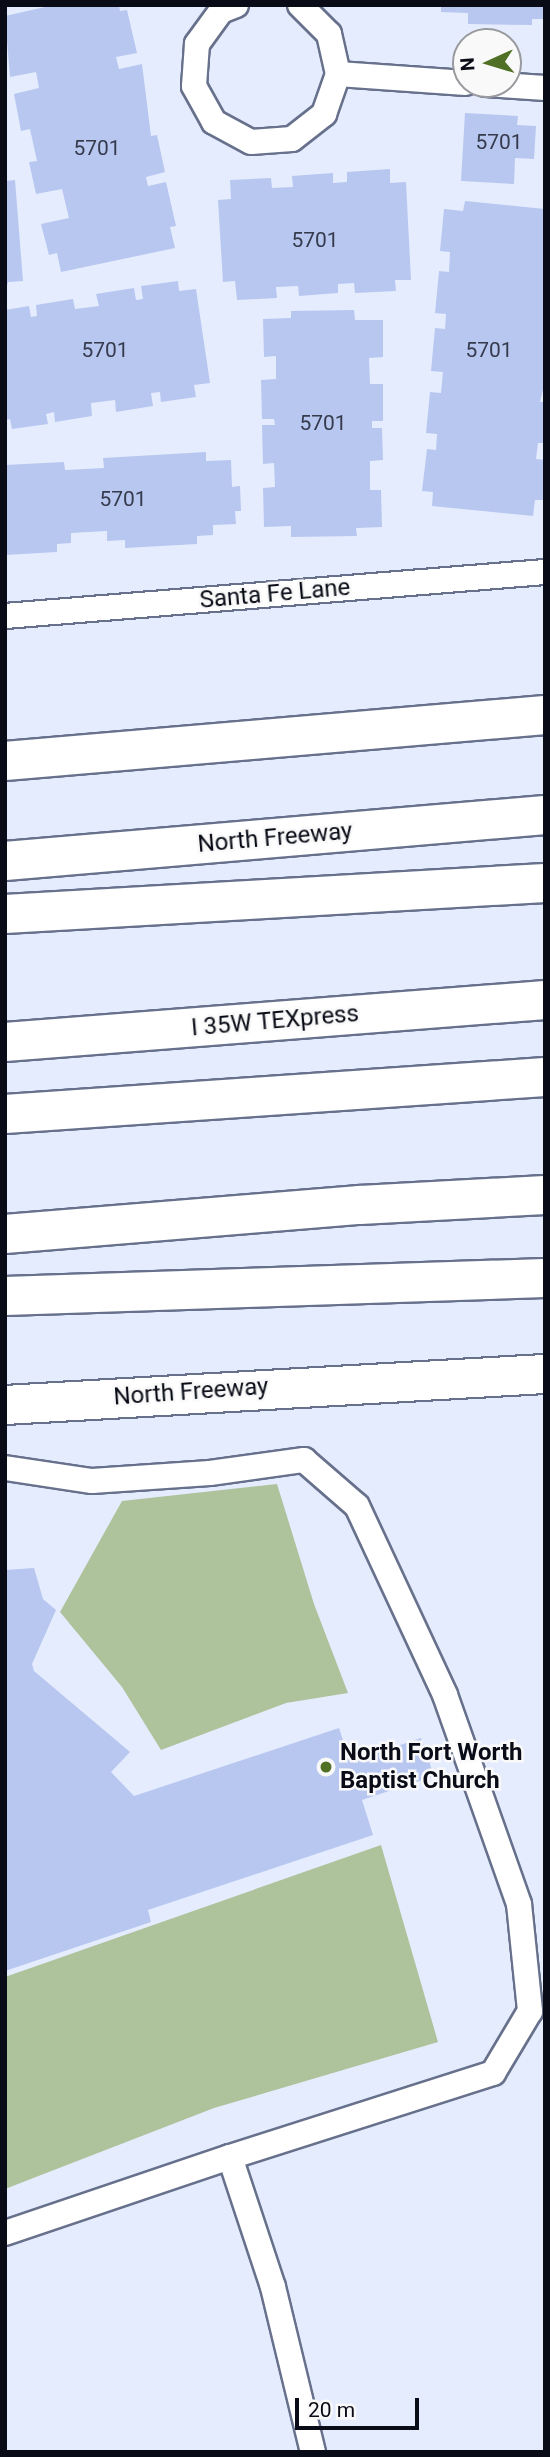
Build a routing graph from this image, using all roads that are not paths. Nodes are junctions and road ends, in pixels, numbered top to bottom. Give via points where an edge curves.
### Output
1 (236, 5) edge
2 (300, 5) edge
3 (338, 75) junction
4 (452, 82) edge
5 (522, 86) edge
6 (545, 88) edge
7 (545, 572) edge
8 (5, 616) edge
9 (545, 715) edge
10 (5, 761) edge
11 (545, 815) edge
12 (5, 861) edge
13 (545, 883) edge
14 (5, 914) edge
15 (545, 1000) edge
16 (5, 1042) edge
17 (545, 1077) edge
18 (5, 1114) edge
19 (545, 1195) edge
20 (5, 1234) edge
21 (545, 1278) edge
22 (5, 1296) edge
23 (545, 1374) edge
24 (5, 1405) edge
25 (5, 1468) edge
26 (230, 2157) junction
27 (5, 2233) edge
28 (313, 2452) edge

1 - 3 lane via 221,11 197,44 194,86 215,122 251,142 292,139 324,114
2 - 3 lane via 329,34
3 - 4 lane
5 - 6 lane
7 - 8 lane, Santa Fe Lane
9 - 10 main road
11 - 12 main road, North Freeway
13 - 14 main road
15 - 16 main road, I 35W TEXpress
17 - 18 main road
19 - 20 main road
21 - 22 main road
23 - 24 main road, North Freeway
25 - 26 lane via 92,1481 210,1473 304,1460 357,1506 445,1695 519,1904 530,2011 494,2073
26 - 27 lane
26 - 28 lane via 273,2287

